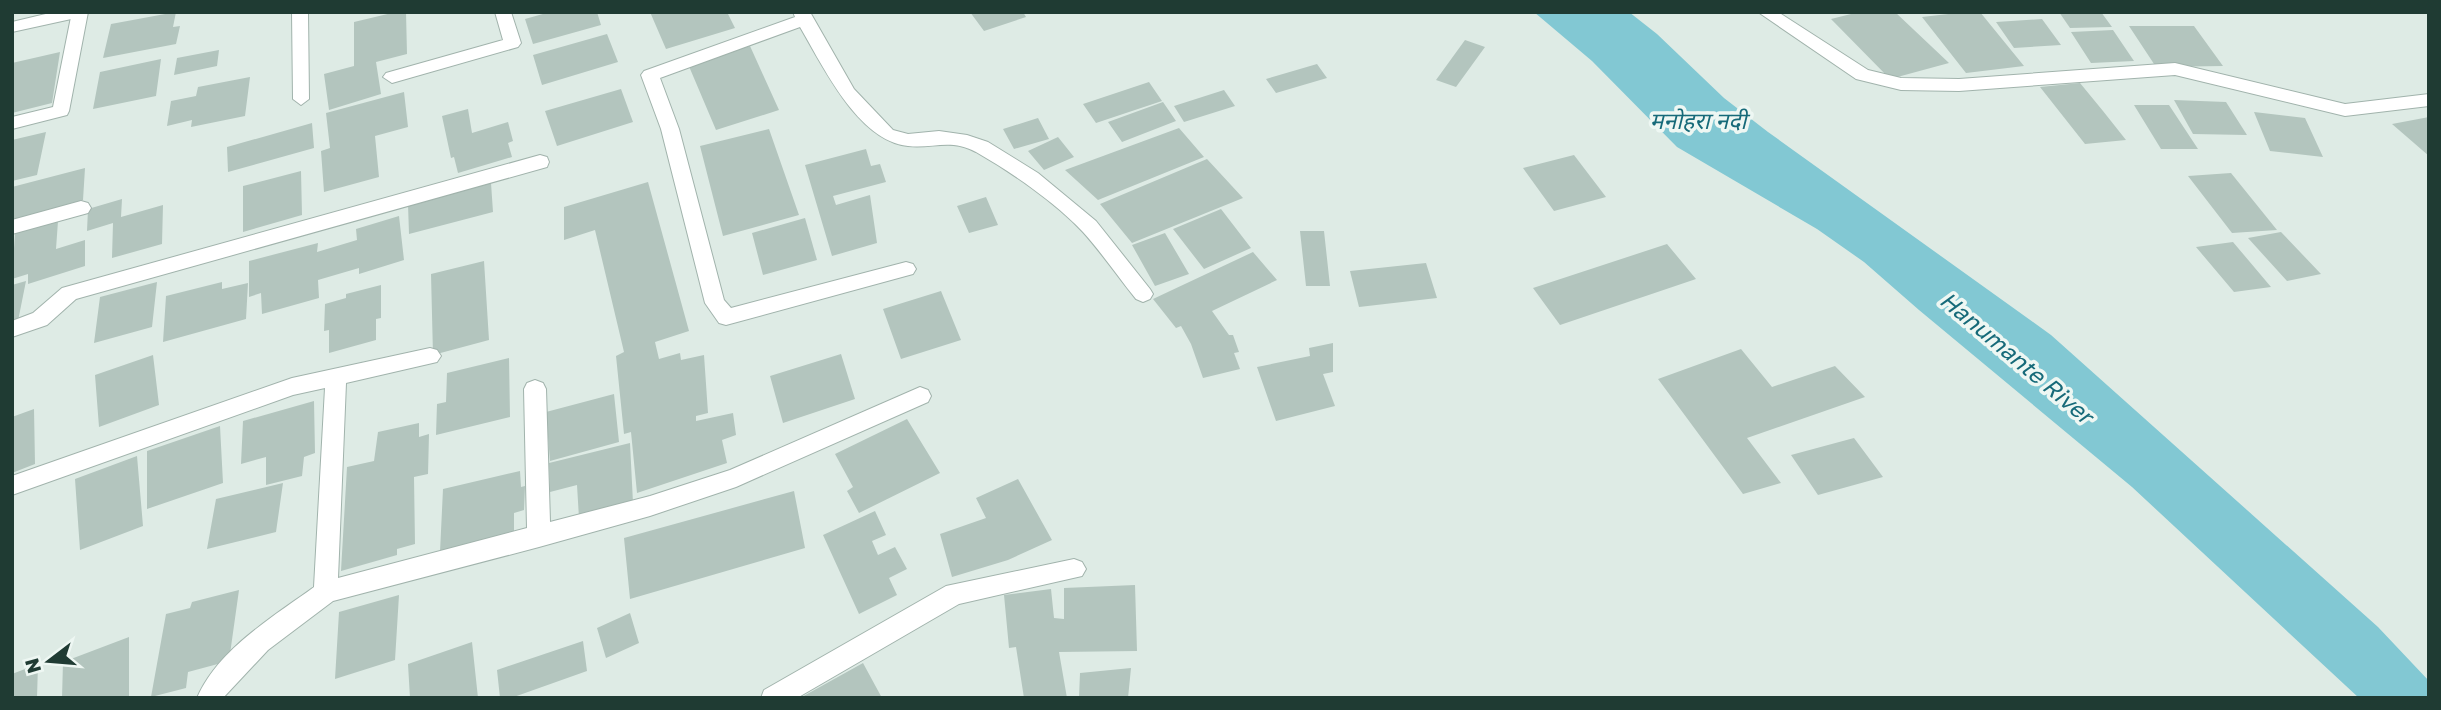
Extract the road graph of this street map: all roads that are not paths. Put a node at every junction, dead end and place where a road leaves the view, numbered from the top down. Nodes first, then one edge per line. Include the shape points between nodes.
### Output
1 (80, 12) edge
2 (300, 12) edge
3 (503, 12) edge
4 (1766, 12) edge
5 (802, 16) edge
6 (12, 27) edge
7 (392, 77) dead end
8 (301, 99) dead end
9 (2429, 100) edge
10 (12, 123) edge
11 (540, 162) dead end
12 (81, 208) dead end
13 (12, 227) edge
14 (905, 269) dead end
15 (1143, 294) dead end
16 (12, 329) edge
17 (430, 356) dead end
18 (336, 375) junction
19 (535, 389) dead end
20 (920, 396) dead end
21 (12, 486) edge
22 (539, 537) junction
23 (1074, 569) dead end
24 (327, 592) junction
25 (209, 698) edge
26 (773, 698) edge

1 - 6 street
1 - 10 lane via 61,111
2 - 8 lane
3 - 7 street via 512,43
4 - 9 street via 1862,75 1901,84 1959,85 2175,69 2345,110
5 - 14 street via 650,75 670,129 715,303 726,317
5 - 15 street via 848,93 887,134 908,140 961,139 1031,178 1090,226
11 - 16 street via 69,293 40,319
12 - 13 street
17 - 18 street
18 - 21 street
18 - 24 street
19 - 22 street
20 - 22 street via 736,478
22 - 24 street
23 - 26 street via 954,594
24 - 25 street via 259,642

